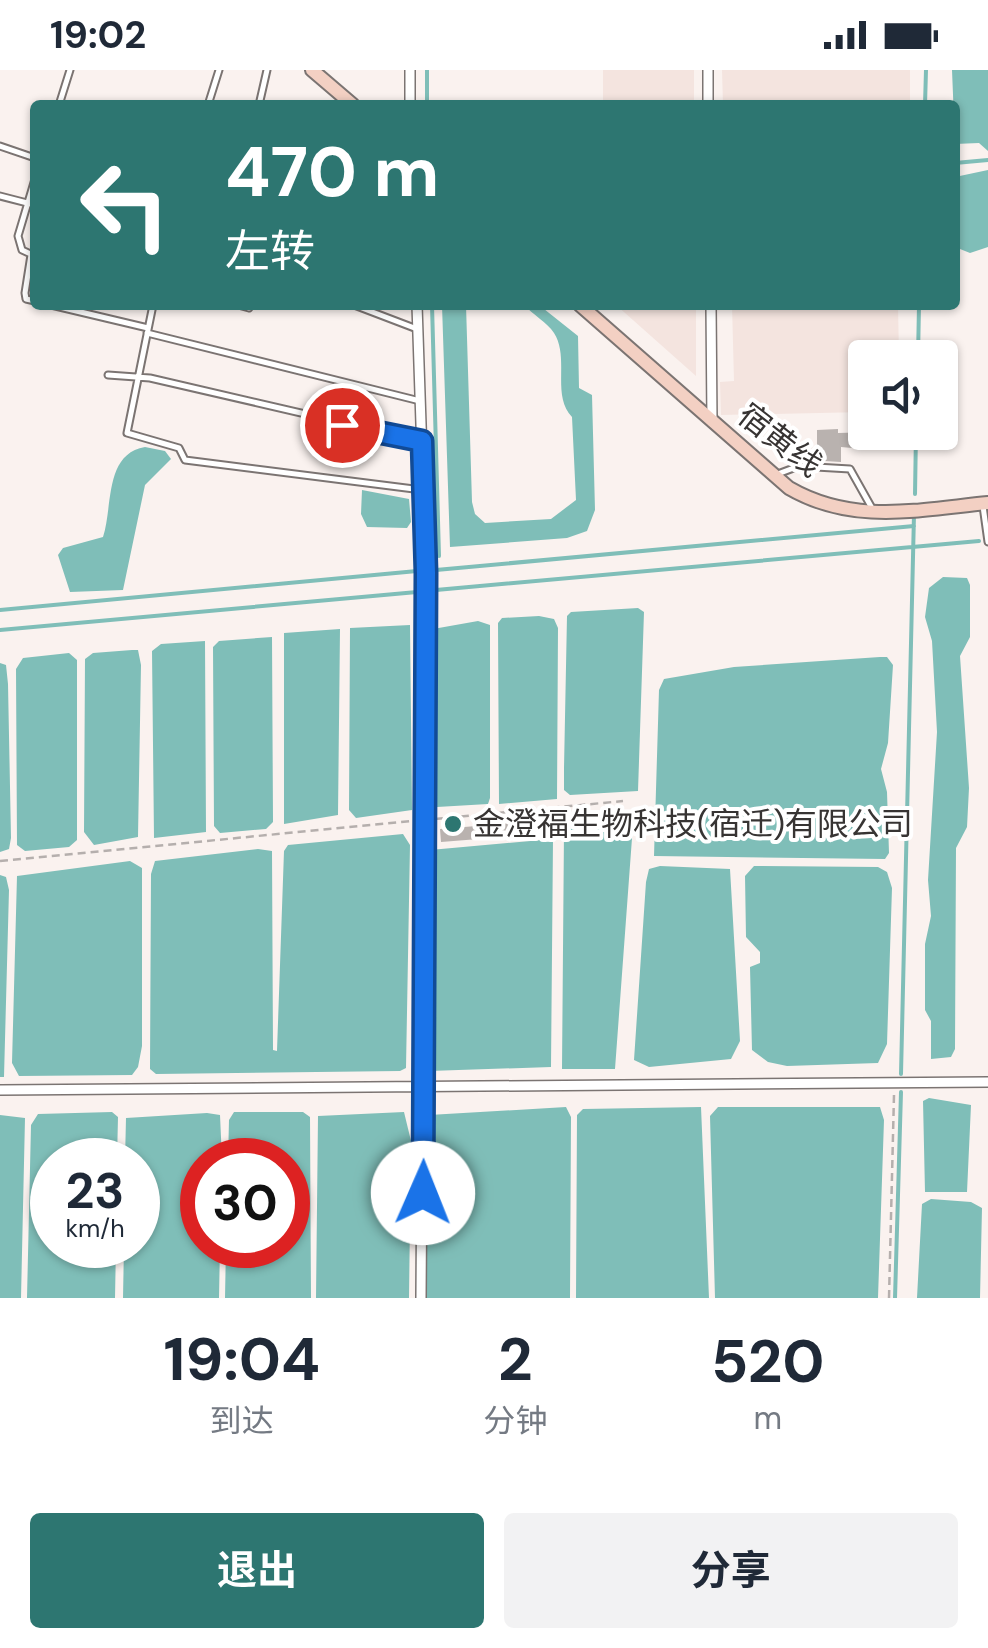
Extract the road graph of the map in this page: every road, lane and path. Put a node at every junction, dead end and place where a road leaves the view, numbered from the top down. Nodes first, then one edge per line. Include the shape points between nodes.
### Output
1 (70, 70) edge
2 (218, 70) edge
3 (268, 70) edge
4 (312, 70) edge
5 (410, 70) edge
6 (708, 70) edge
7 (61, 100) edge
8 (209, 100) edge
9 (260, 100) edge
10 (347, 100) edge
11 (410, 100) edge
12 (708, 100) edge
13 (0, 146) edge
14 (30, 156) edge
15 (0, 196) edge
16 (30, 204) edge
17 (30, 207) edge
18 (30, 253) edge
19 (30, 269) edge
20 (30, 300) edge
21 (70, 310) edge
22 (152, 310) edge
23 (367, 310) edge
24 (416, 310) edge
25 (586, 310) edge
26 (711, 310) edge
27 (418, 329) junction
28 (148, 330) junction
29 (108, 375) dead end
30 (138, 376) junction
31 (420, 401) junction
32 (712, 422) junction
33 (422, 441) junction
34 (775, 475) junction
35 (423, 490) junction
36 (985, 503) edge
37 (874, 512) junction
38 (988, 542) edge
39 (623, 801) dead end
40 (425, 820) junction
41 (0, 861) edge
42 (988, 1082) edge
43 (894, 1083) junction
44 (424, 1087) junction
45 (0, 1090) edge
46 (421, 1298) edge
47 (889, 1298) edge

1 - 7 lane
2 - 8 lane
3 - 9 lane
4 - 10 main road
5 - 11 street
6 - 12 street
13 - 14 lane
15 - 16 lane
17 - 18 lane via 18,245
19 - 20 lane
21 - 28 lane
22 - 28 lane
23 - 27 lane
24 - 27 street
25 - 32 main road, 宿黄线
26 - 32 street
27 - 31 street
28 - 30 lane
28 - 31 lane
29 - 30 lane
30 - 33 lane
30 - 35 lane via 127,433 179,448 185,460
31 - 33 street
32 - 34 main road, 宿黄线
33 - 35 street
34 - 37 main road, 宿黄线 via 822,506
34 - 37 lane via 799,466 850,469
35 - 40 street
36 - 37 main road, 宿黄线
36 - 38 lane
39 - 40 path
40 - 41 path
40 - 44 street
42 - 43 street
43 - 44 street
43 - 47 path
44 - 45 street
44 - 46 street

